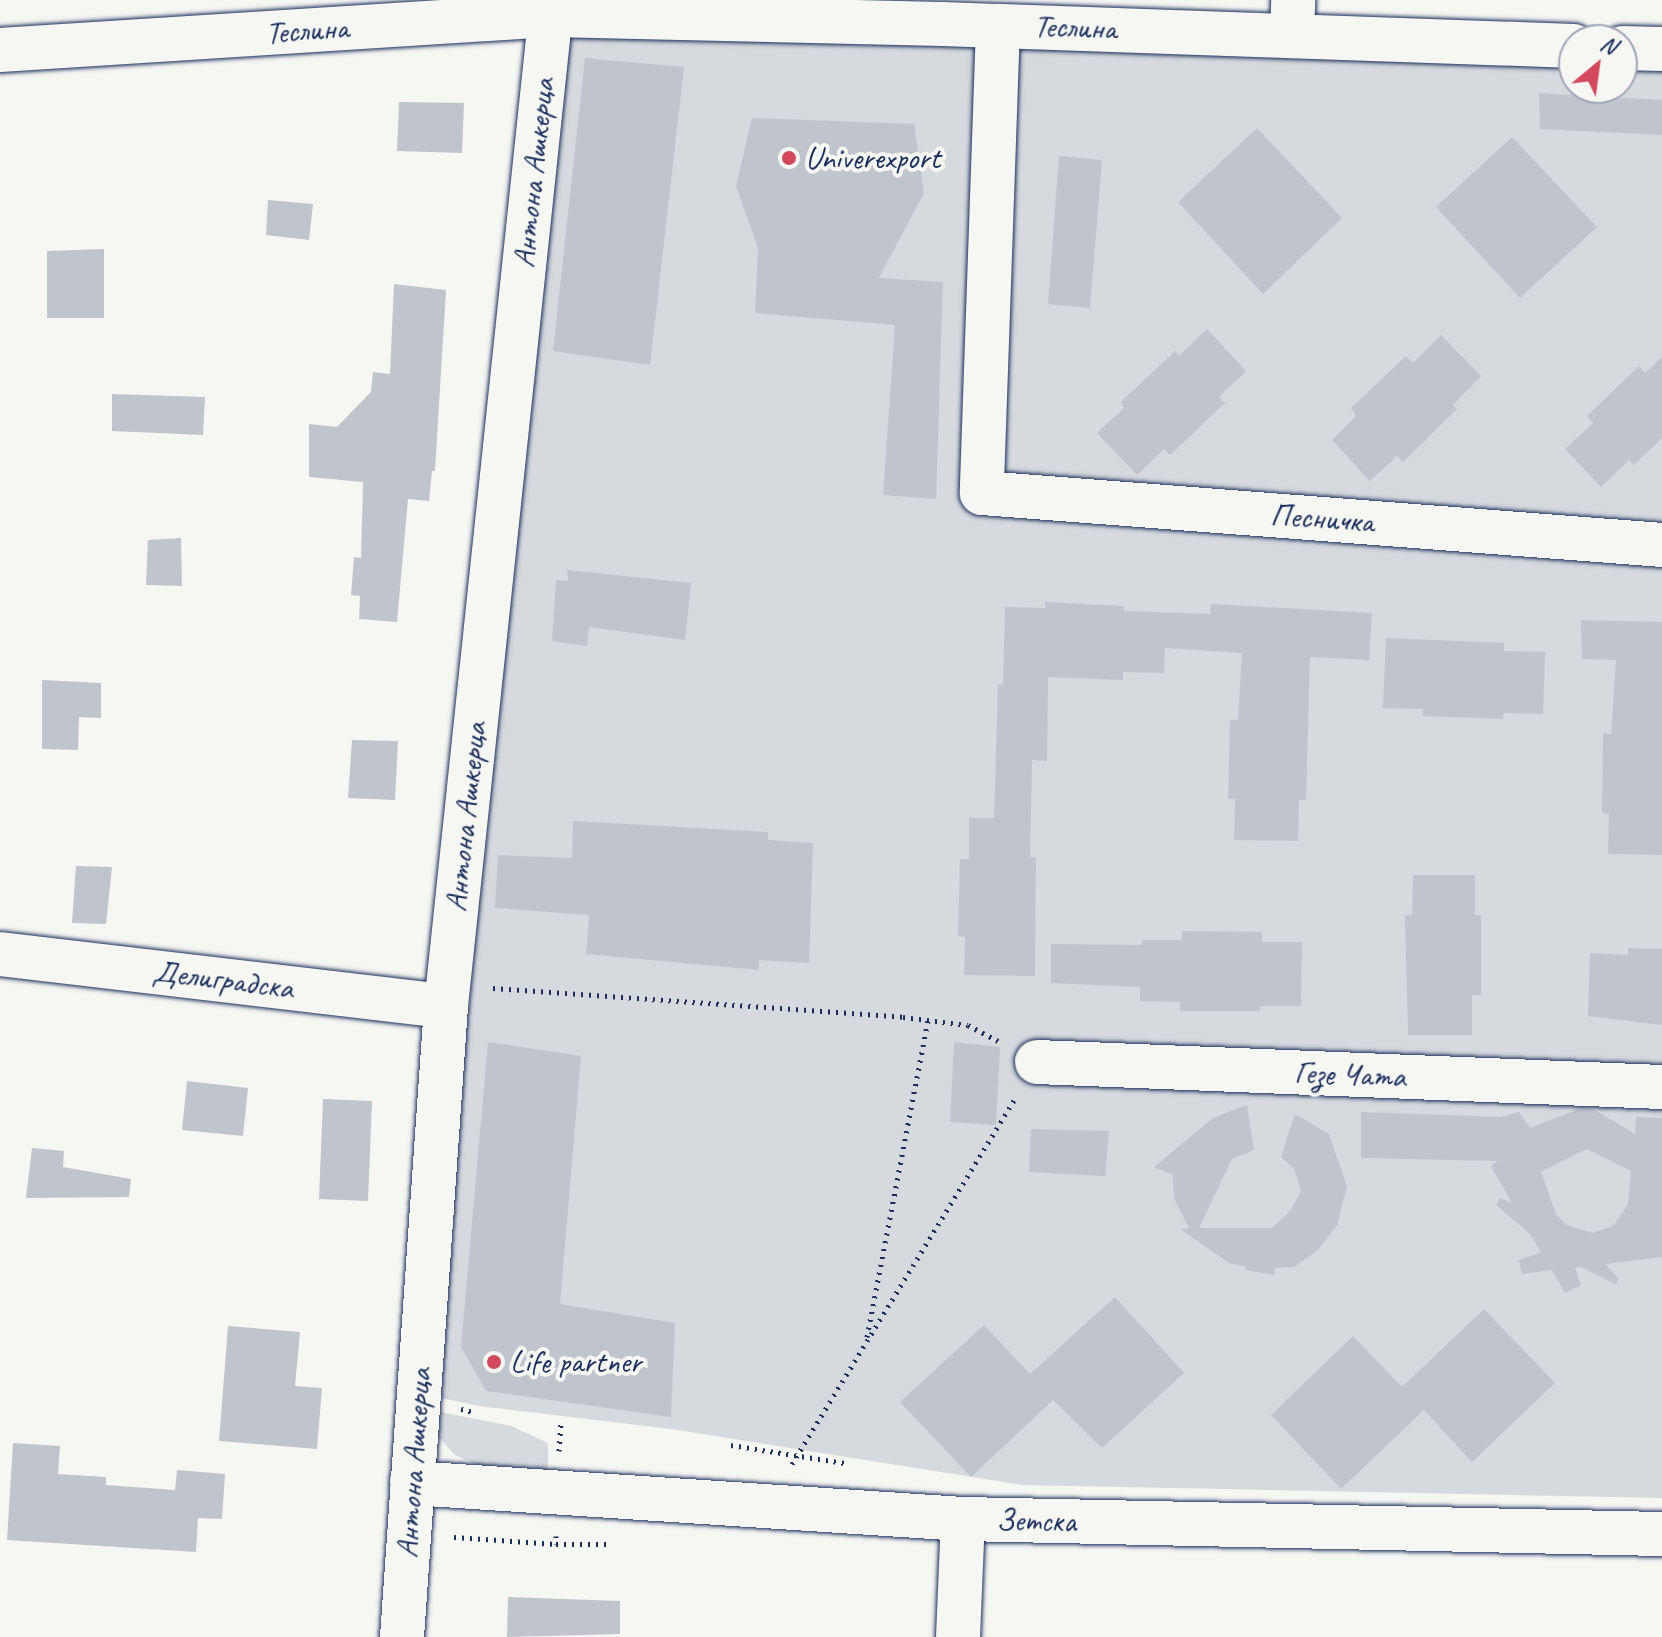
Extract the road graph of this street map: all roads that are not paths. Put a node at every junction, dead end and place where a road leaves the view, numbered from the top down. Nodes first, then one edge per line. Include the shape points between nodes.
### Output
1 (549, 8) edge
2 (942, 12) edge
3 (1292, 18) edge
4 (998, 26) junction
5 (1558, 44) edge
6 (1638, 48) edge
7 (1662, 49) edge
8 (0, 50) edge
9 (1662, 545) edge
10 (0, 954) edge
11 (447, 995) junction
12 (1037, 1062) road end
13 (1662, 1087) edge
14 (412, 1483) junction
15 (963, 1519) junction
16 (1662, 1534) edge
17 (402, 1637) edge
18 (958, 1637) edge

1 - 2 street, Теслина
1 - 8 street, Теслина
1 - 11 street, Антона Ашкерца
2 - 4 street, Теслина
3 - 4 street, Теслина
3 - 5 street, Теслина
4 - 9 street, Песничка via 982,493
6 - 7 street
10 - 11 street, Делиградска
11 - 14 street, Антона Ашкерца
12 - 13 street, Гезе Чата
14 - 15 street, Зетска
14 - 17 street, Антона Ашкерца
15 - 16 street, Зетска
15 - 18 street

